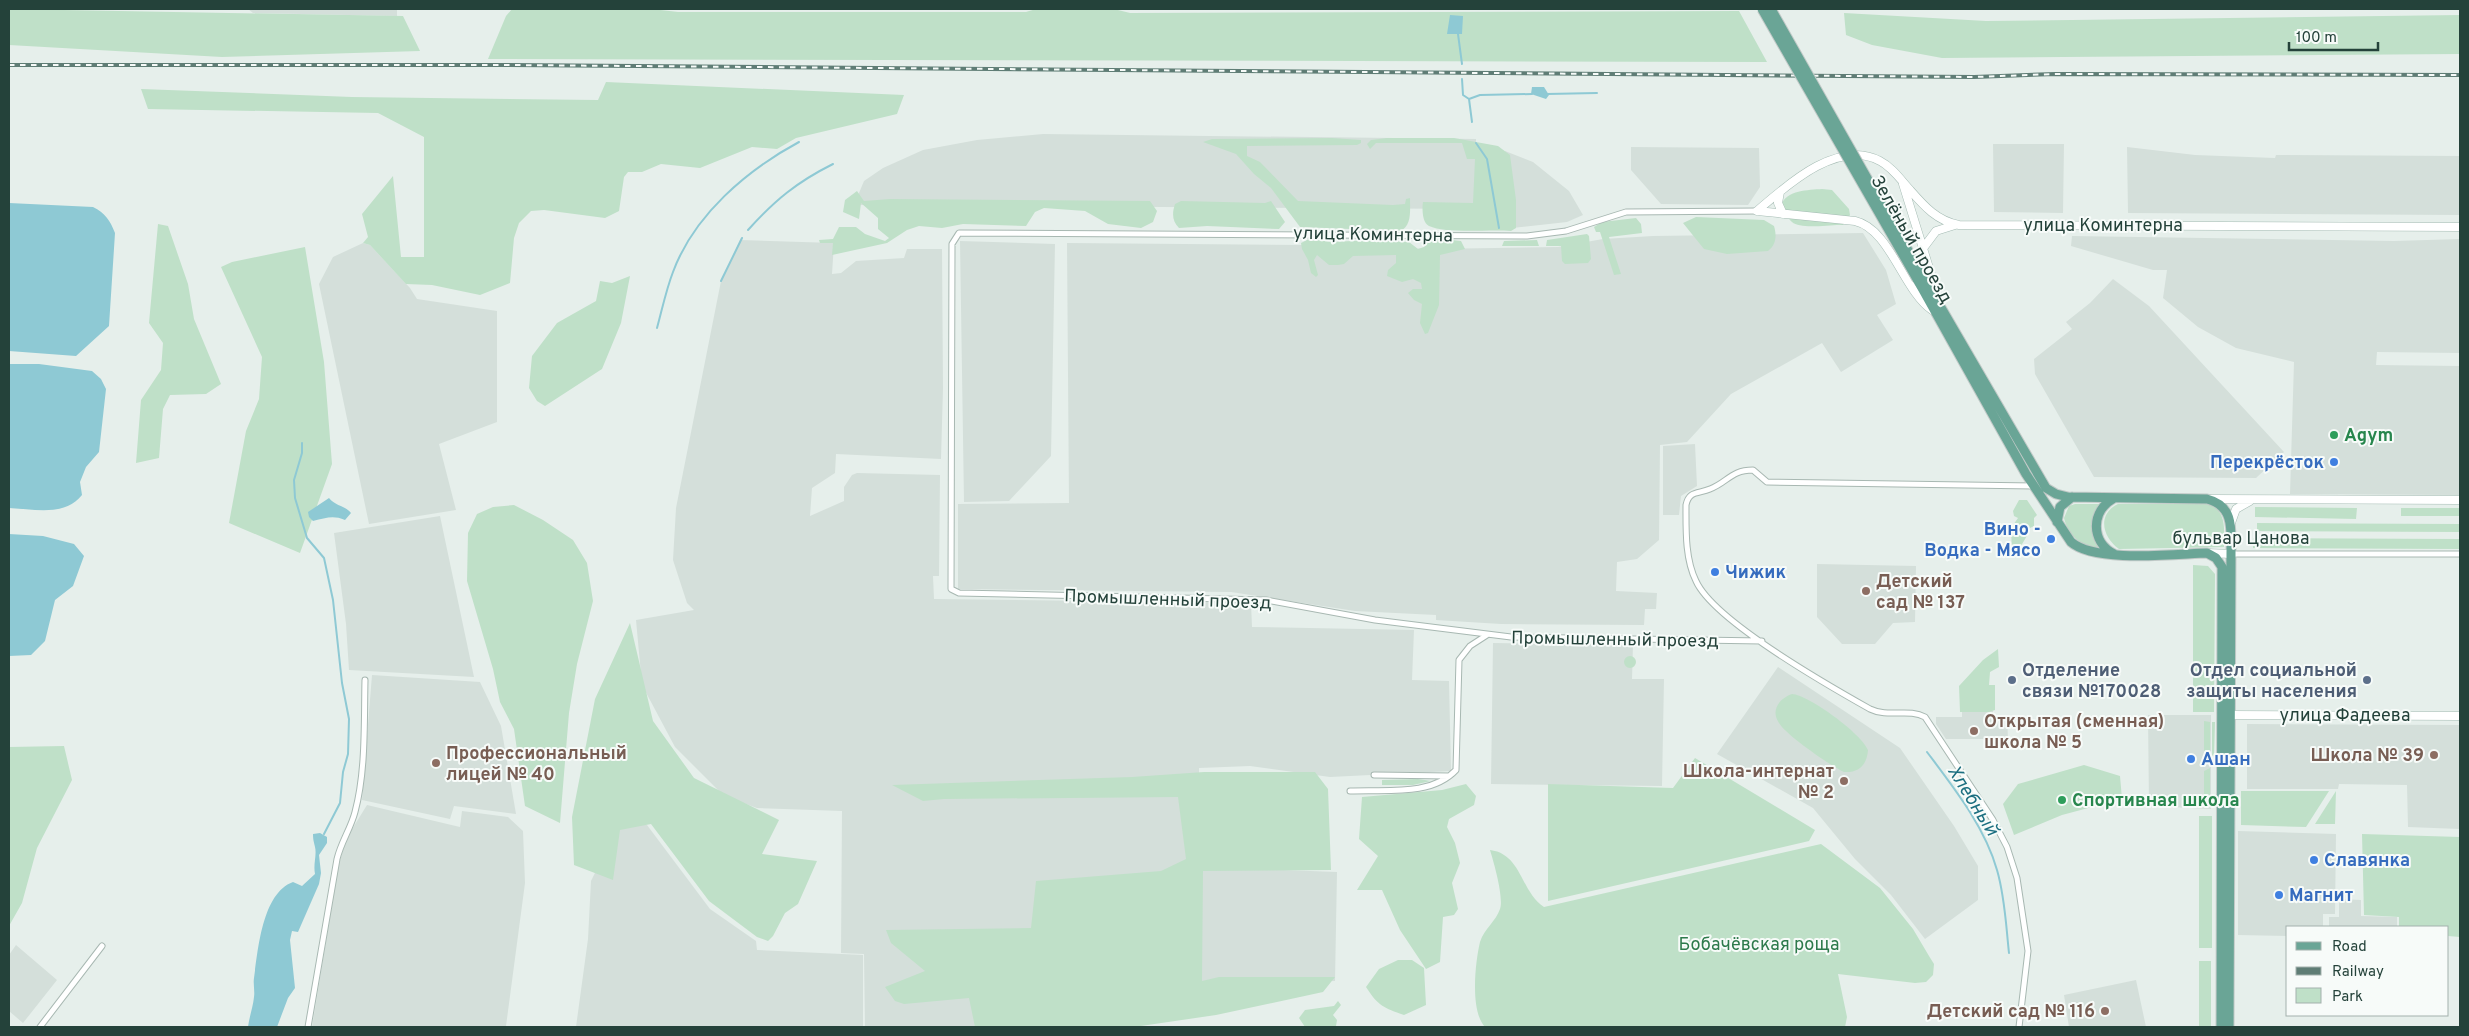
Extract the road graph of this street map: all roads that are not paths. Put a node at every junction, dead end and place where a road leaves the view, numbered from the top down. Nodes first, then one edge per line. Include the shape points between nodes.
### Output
1 (1762, 9) edge
2 (1771, 9) edge
3 (1902, 180) junction
4 (1782, 190) junction
5 (1757, 211) junction
6 (1783, 214) junction
7 (1958, 225) junction
8 (2460, 227) edge
9 (1924, 247) junction
10 (1920, 277) junction
11 (1938, 309) junction
12 (2037, 484) junction
13 (2077, 497) junction
14 (2114, 498) junction
15 (2207, 499) junction
16 (2257, 500) junction
17 (2460, 500) edge
18 (2045, 503) joint
19 (2231, 523) junction
20 (2058, 525) junction
21 (2207, 553) junction
22 (2114, 554) junction
23 (2231, 554) junction
24 (2460, 554) edge
25 (950, 588) joint
26 (1487, 635) junction
27 (1762, 642) junction
28 (365, 680) dead end
29 (2230, 715) junction
30 (2460, 716) edge
31 (1374, 775) dead end
32 (1450, 776) junction
33 (1350, 791) dead end
34 (2222, 820) junction
35 (2230, 829) junction
36 (102, 946) dead end
37 (40, 1027) edge
38 (308, 1027) edge
39 (2019, 1027) edge
40 (2221, 1027) edge
41 (2229, 1027) edge

1 - 10 main road, Зелёный проезд, bridge
2 - 10 main road, Зелёный проезд, bridge
3 - 4 street, улица Коминтерна via 1880,161 1854,155 1813,168
3 - 7 street, улица Коминтерна via 1934,214
3 - 9 street
4 - 5 street, улица Коминтерна
4 - 6 street via 1777,201
5 - 6 street
5 - 25 street, улица Коминтерна via 1626,212 1566,230 1527,236 963,231 956,235 952,244
6 - 11 street via 1855,221 1866,226 1876,234 1916,292
7 - 8 street, улица Коминтерна
7 - 9 street via 1939,230
9 - 11 street
10 - 11 main road, Зелёный проезд
11 - 12 main road, Зелёный проезд
12 - 13 main road via 2056,494
12 - 18 main road, Зелёный проезд
12 - 27 street via 1767,482 1753,470 1734,472 1710,489 1694,492 1688,498 1686,508 1689,560 1695,580 1715,607
13 - 14 main road
13 - 20 main road via 2061,505
14 - 15 main road
14 - 22 main road via 2100,511 2096,526 2102,544
15 - 16 street
15 - 19 main road via 2223,507
16 - 17 street
16 - 19 street via 2239,506
18 - 20 main road, бульвар Цанова
19 - 23 main road
20 - 22 main road, бульвар Цанова via 2081,549
21 - 22 main road, бульвар Цанова
21 - 23 street, бульвар Цанова
21 - 34 main road via 2217,559 2223,570
23 - 24 street, бульвар Цанова
23 - 29 main road
25 - 26 street, Промышленный проезд via 959,592 1266,600 1355,617
26 - 27 street, Промышленный проезд
26 - 32 street via 1470,646 1459,660 1458,750 1456,770
27 - 39 street via 1874,711 1923,715 1944,744 2001,833 2017,878 2028,951
28 - 38 street via 364,744 356,807 337,859
29 - 30 street, улица Фадеева
29 - 35 main road
31 - 32 street
32 - 33 street via 1435,785 1410,789
34 - 35 main road
34 - 40 main road
35 - 41 main road
36 - 37 street

